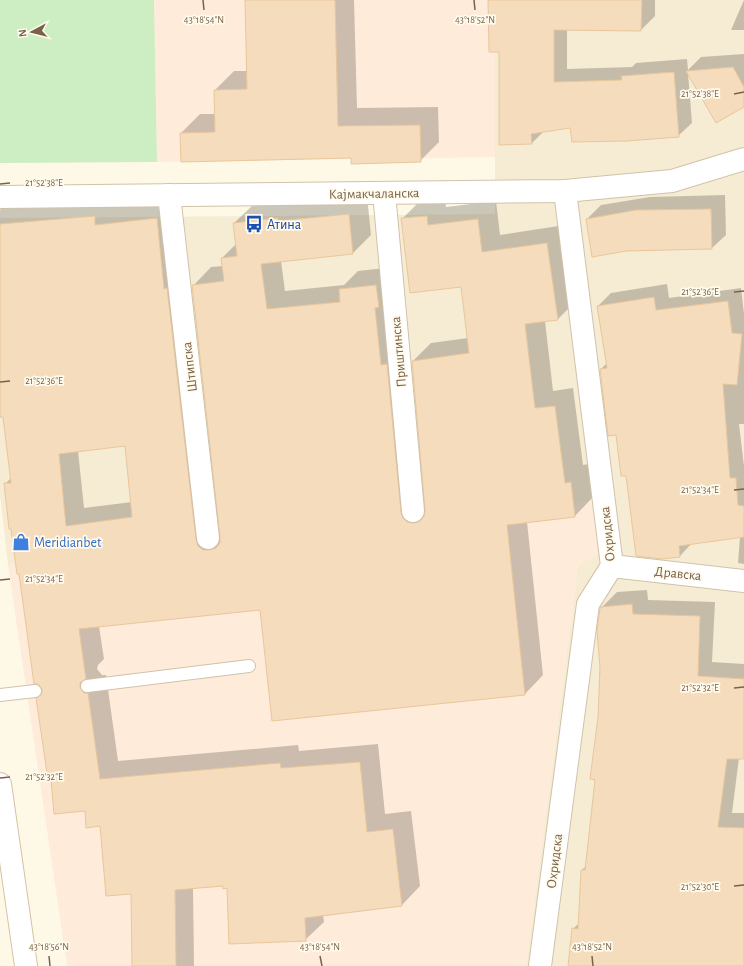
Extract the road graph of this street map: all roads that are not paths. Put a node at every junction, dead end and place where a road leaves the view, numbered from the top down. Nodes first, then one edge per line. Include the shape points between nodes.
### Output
1 (744, 159) edge
2 (565, 191) junction
3 (384, 193) junction
4 (169, 195) junction
5 (0, 197) edge
6 (413, 511) dead end
7 (208, 538) dead end
8 (612, 566) junction
9 (744, 581) edge
10 (249, 666) dead end
11 (87, 686) dead end
12 (35, 691) dead end
13 (0, 694) edge
14 (0, 784) edge
15 (26, 966) edge
16 (540, 966) edge

1 - 2 street, Кајмакчаланска via 672,181
2 - 3 street, Кајмакчаланска
2 - 8 street, Охридска
3 - 4 street, Кајмакчаланска
3 - 6 street, Приштинска
4 - 5 street, Кајмакчаланска
4 - 7 street, Штипска
8 - 9 street, Дравска
8 - 16 street, Охридска via 588,604
10 - 11 lane
12 - 13 lane
14 - 15 street

